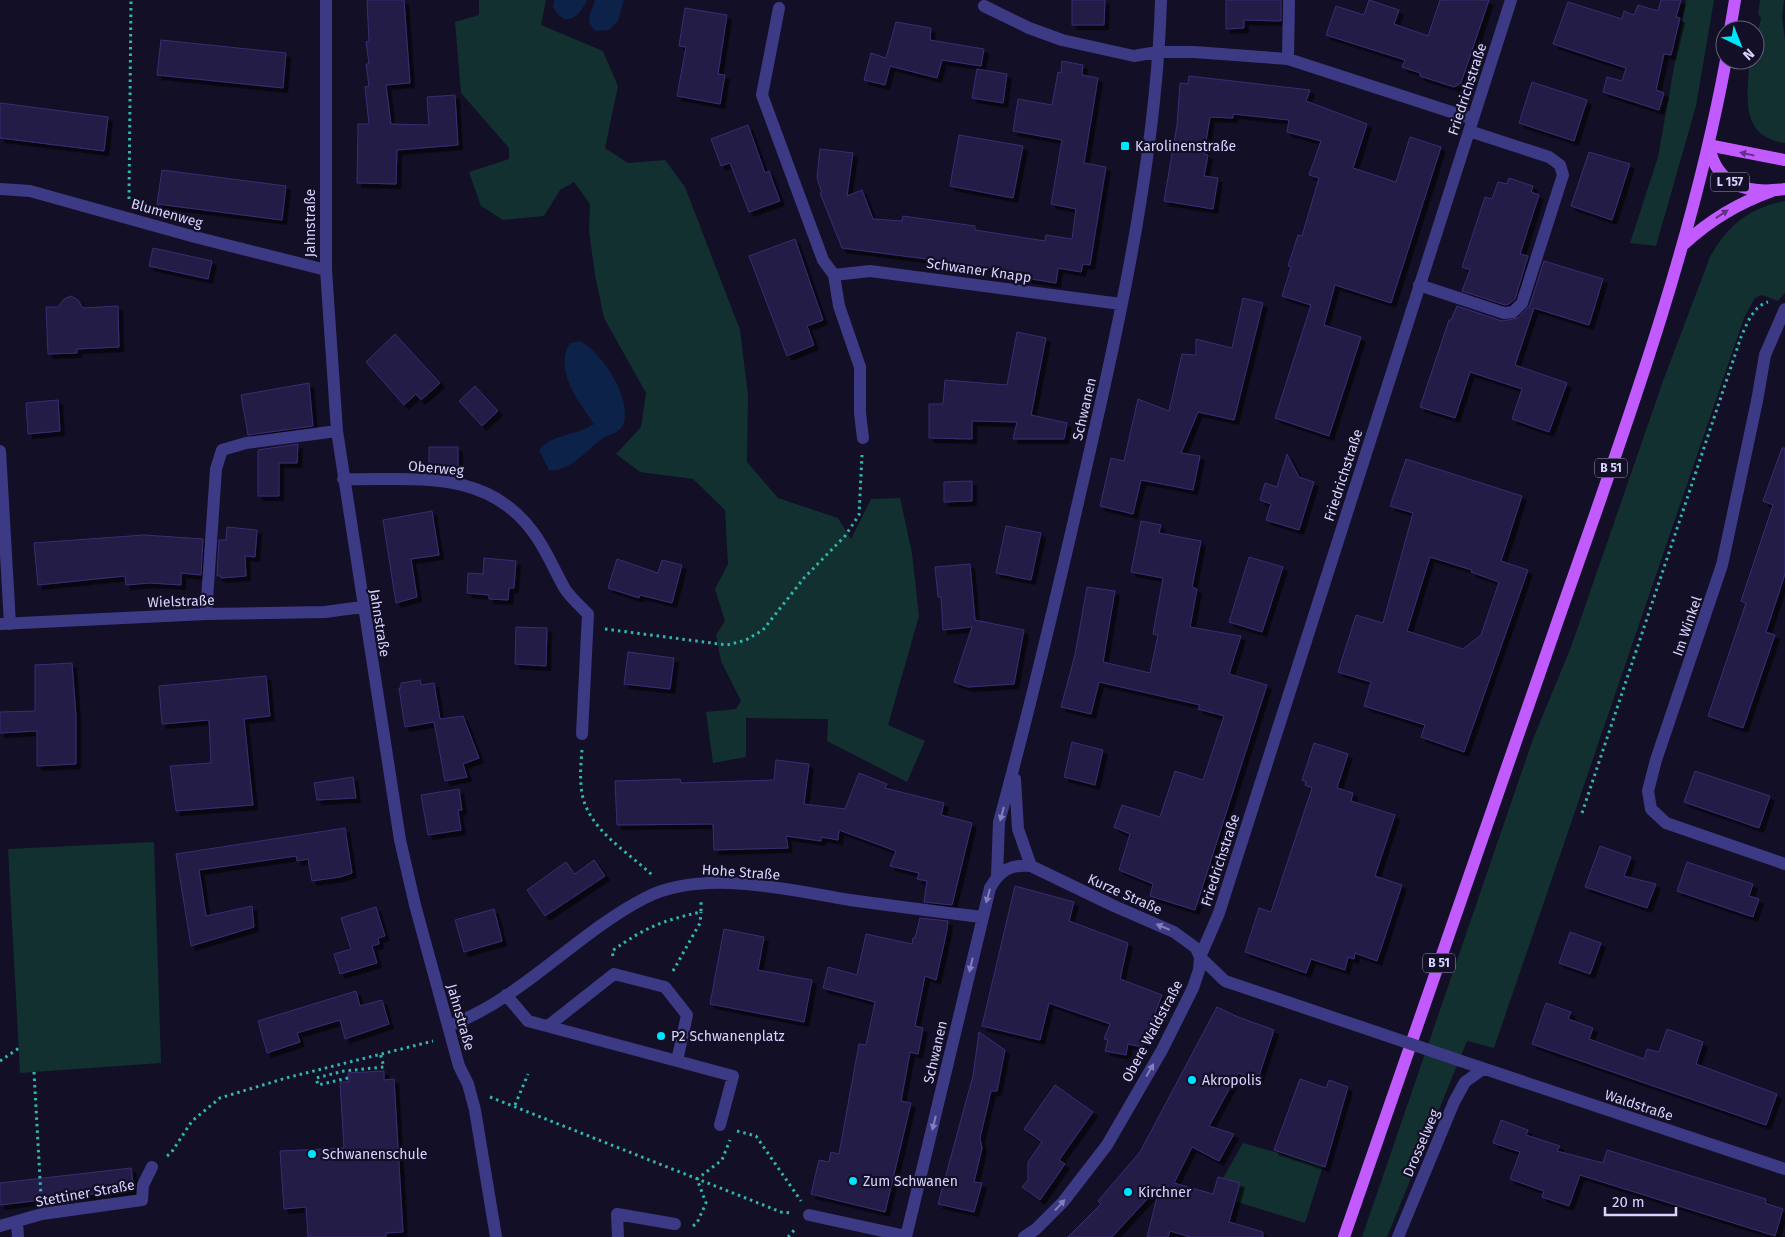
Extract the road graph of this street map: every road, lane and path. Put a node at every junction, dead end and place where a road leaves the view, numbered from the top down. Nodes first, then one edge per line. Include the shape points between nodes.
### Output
1 (131, 0) edge
2 (326, 0) edge
3 (1162, 0) edge
4 (1289, 0) edge
5 (1511, 0) edge
6 (1735, 0) edge
7 (984, 6) dead end
8 (779, 8) dead end
9 (1732, 20) edge
10 (1158, 52) junction
11 (1288, 59) junction
12 (1724, 70) edge
13 (1473, 118) junction
14 (1469, 131) junction
15 (1708, 145) junction
16 (1785, 160) edge
17 (0, 189) edge
18 (1778, 190) edge
19 (129, 218) junction
20 (1684, 244) junction
21 (326, 270) junction
22 (834, 275) junction
23 (1419, 285) junction
24 (1121, 304) junction
25 (1785, 309) edge
26 (337, 431) junction
27 (863, 438) joint
28 (0, 451) edge
29 (344, 479) junction
30 (362, 607) junction
31 (206, 614) junction
32 (5, 624) edge
33 (587, 626) junction
34 (582, 734) joint
35 (1014, 767) junction
36 (1582, 813) dead end
37 (1785, 864) edge
38 (1031, 866) junction
39 (997, 876) junction
40 (700, 883) junction
41 (665, 888) junction
42 (701, 912) junction
43 (982, 918) junction
44 (1200, 956) junction
45 (614, 974) junction
46 (664, 987) junction
47 (506, 995) junction
48 (448, 1026) junction
49 (548, 1026) junction
50 (426, 1043) dead end
51 (19, 1048) dead end
52 (380, 1053) junction
53 (0, 1061) edge
54 (677, 1061) junction
55 (1483, 1068) junction
56 (34, 1072) dead end
57 (528, 1074) dead end
58 (348, 1078) dead end
59 (472, 1098) junction
60 (515, 1105) junction
61 (720, 1125) dead end
62 (171, 1153) dead end
63 (152, 1166) dead end
64 (1785, 1169) edge
65 (697, 1179) junction
66 (794, 1188) dead end
67 (781, 1212) dead end
68 (42, 1214) junction
69 (809, 1215) dead end
70 (17, 1222) junction
71 (675, 1224) joint
72 (0, 1226) edge
73 (906, 1236) edge
74 (18, 1237) edge
75 (496, 1237) edge
76 (618, 1237) edge
77 (1024, 1237) edge
78 (1344, 1237) edge
79 (1398, 1237) edge

1 - 19 path
2 - 21 street, Jahnstraße
3 - 10 street, Schwanen
4 - 11 street
5 - 13 street, Friedrichstraße
6 - 9 main road
7 - 10 street via 1062,40 1134,56
8 - 22 street via 762,95 823,260
10 - 11 street
10 - 24 street, Schwanen via 1145,164
11 - 13 street
12 - 15 main road, B 51
13 - 14 street, Friedrichstraße
14 - 23 street, Friedrichstraße
14 - 23 street via 1550,157 1560,165 1563,175 1551,216 1522,303 1513,312 1504,313
16 -> 15 main road, L 157
15 - 18 main road, L 157 via 1711,159 1728,181 1752,190
15 - 20 main road, B 51
17 - 19 street, Blumenweg via 30,191
20 -> 18 main road via 1724,212
19 - 21 street, Blumenweg
20 - 78 main road, B 51 via 1628,420
21 - 26 street, Jahnstraße
22 - 24 street, Schwaner Knapp via 870,271
22 - 27 street via 839,306 860,367
23 - 44 street, Friedrichstraße via 1219,913
24 - 35 street, Schwanen via 1082,485
25 - 36 path via 1768,302 1761,304 1741,338
25 - 37 street, Im Winkel via 1765,355 1722,565 1648,791 1650,809 1666,823
26 - 29 street, Jahnstraße
26 - 31 street via 246,443 222,450 216,469
27 - 33 path via 860,515 763,630 746,640 727,645
28 - 32 street
29 - 30 street, Jahnstraße
29 - 33 street, Oberweg via 460,483 503,502 522,518 539,541 566,590 588,614
30 - 31 street, Wielstraße via 325,612
30 - 48 street, Jahnstraße via 406,872
31 - 32 street, Wielstraße
33 - 34 street
34 - 41 path via 580,786 595,820 604,834 633,856
35 - 38 street, Schwanen via 1018,828
35 -> 39 street, Schwanen via 1000,822
38 - 39 street via 1019,865
44 -> 38 street, Kurze Straße via 1196,948 1174,932
39 -> 43 street, Schwanen via 990,888
40 - 41 street, Hohe Straße
40 - 42 path
40 - 43 street, Hohe Straße via 758,886
41 - 47 street, Hohe Straße via 623,911
42 - 45 path via 661,921 612,951
42 - 46 path via 700,923
43 -> 73 street, Schwanen
44 - 55 street, bridge via 1225,981
77 -> 44 street, Obere Waldstraße via 1063,1202 1107,1145 1162,1050 1193,988
45 - 46 street
45 - 49 street
46 - 54 street via 687,1015
47 - 48 street, Hohe Straße via 470,1018
47 - 49 street via 528,1021
48 - 59 street, Jahnstraße
49 - 54 street
50 - 52 path
51 - 53 path
52 - 58 path via 384,1067 316,1078 318,1085
52 - 62 path via 220,1098 192,1121
54 - 61 street via 733,1076
55 - 64 street, Waldstraße
55 - 79 street, Drosselweg via 1465,1082 1454,1102
56 - 68 path
57 - 60 path
59 - 60 path via 494,1097
59 - 75 street, Jahnstraße
60 - 65 path
63 - 68 street, Stettiner Straße via 142,1185 142,1200
65 - 66 path via 722,1160 735,1130 756,1136
65 - 67 path
65 - 71 path via 706,1203 697,1223 694,1227
68 - 70 street, Stettiner Straße
69 - 73 street
70 - 72 street, Stettiner Straße
70 - 74 street
71 - 76 street via 617,1214

